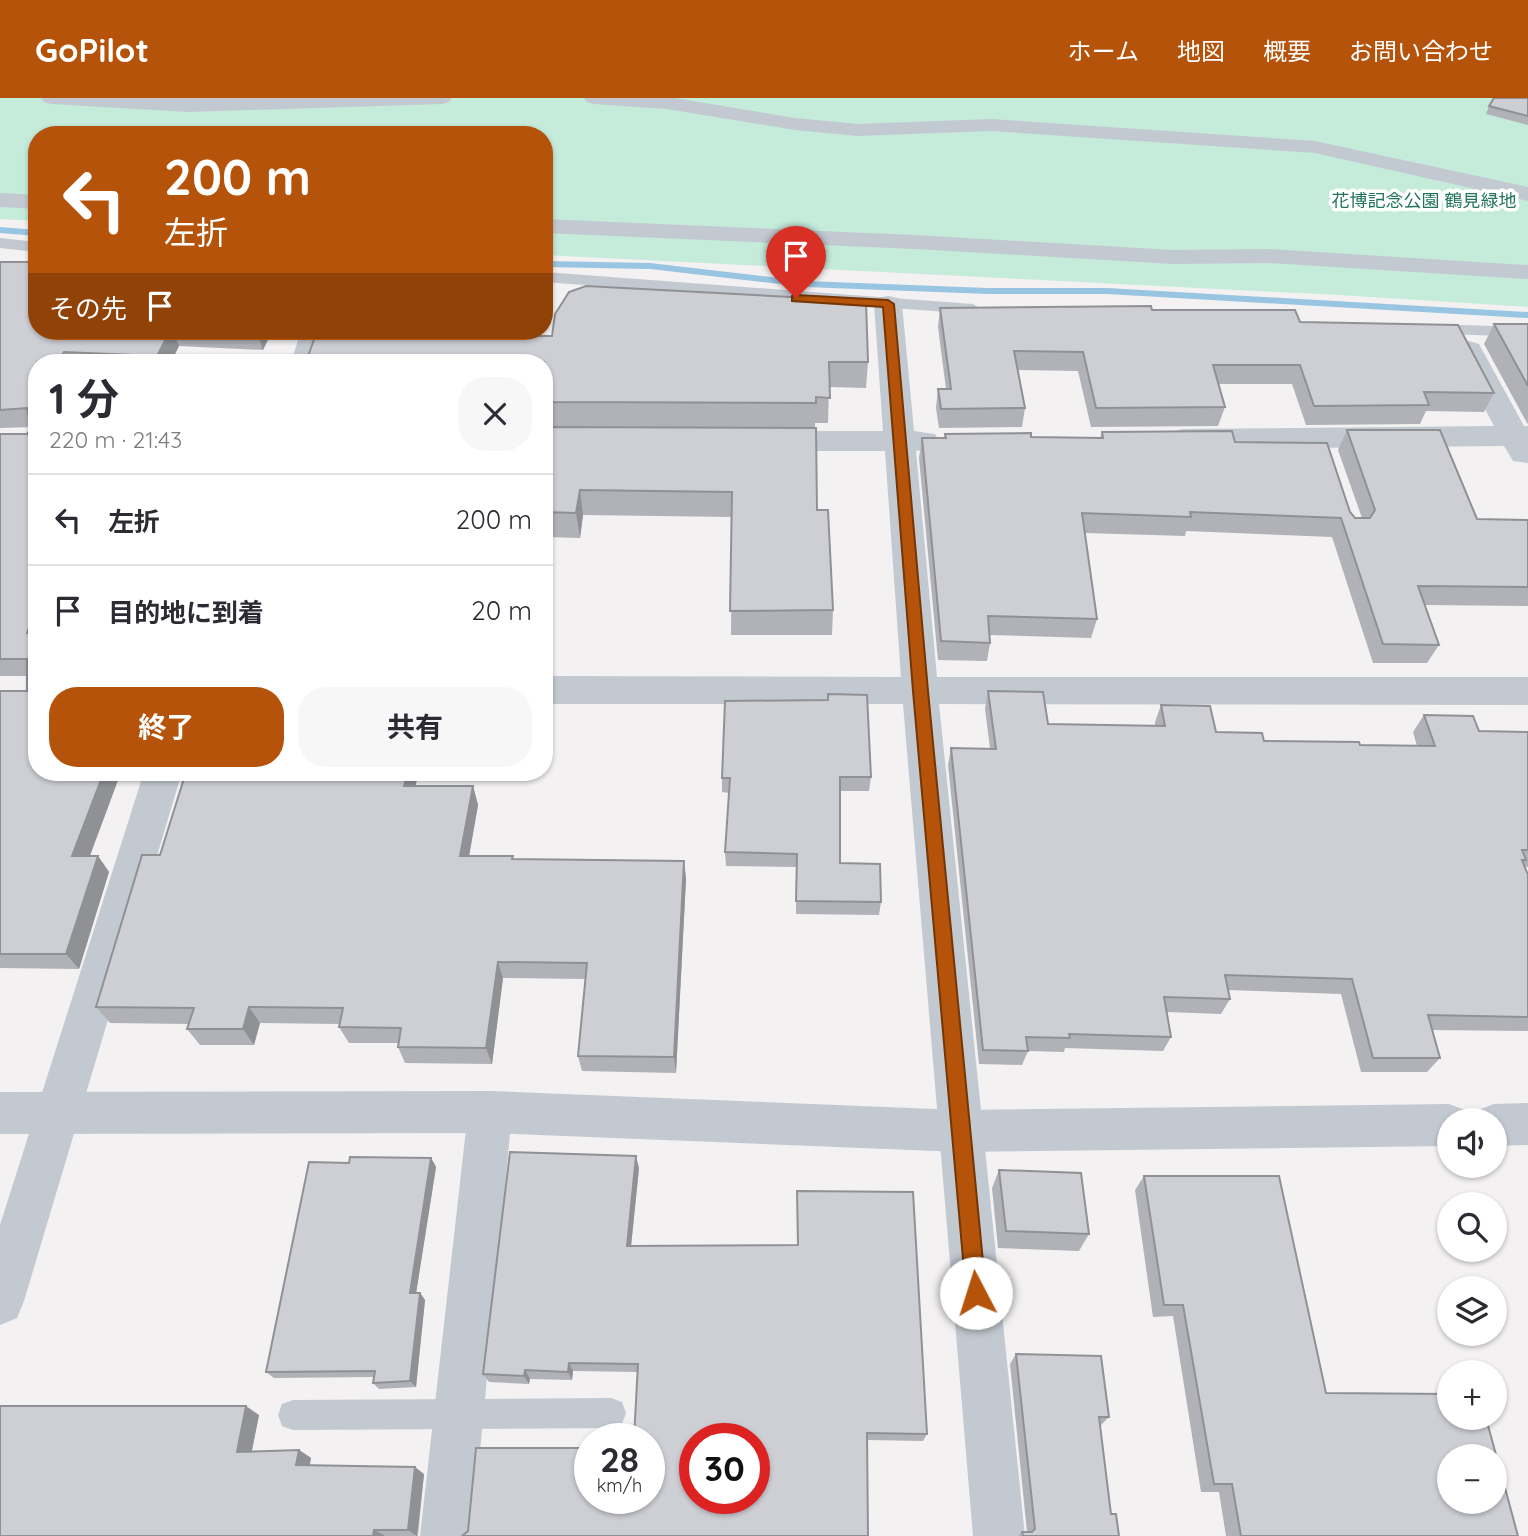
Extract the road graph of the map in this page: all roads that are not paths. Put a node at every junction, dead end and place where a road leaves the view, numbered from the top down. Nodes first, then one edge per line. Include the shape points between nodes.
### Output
1 (51, 98) edge
2 (442, 98) edge
3 (594, 98) edge
4 (1528, 194) edge
5 (0, 200) edge
6 (28, 202) edge
7 (553, 226) edge
8 (0, 243) edge
9 (28, 246) edge
10 (1528, 272) edge
11 (553, 279) edge
12 (888, 304) junction
13 (992, 310) edge
14 (1407, 328) edge
15 (1459, 330) junction
16 (1528, 332) edge
17 (1158, 439) edge
18 (736, 441) edge
19 (900, 441) junction
20 (954, 441) edge
21 (1523, 445) edge
22 (553, 690) edge
23 (920, 691) junction
24 (1528, 691) edge
25 (160, 781) edge
26 (60, 1112) junction
27 (490, 1112) junction
28 (0, 1113) edge
29 (1528, 1124) edge
30 (1437, 1125) edge
31 (1507, 1125) edge
32 (961, 1131) junction
33 (0, 1301) edge
34 (460, 1412) junction
35 (611, 1413) dead end
36 (293, 1415) dead end
37 (446, 1536) edge
38 (999, 1536) edge

1 - 2 street via 188,106
3 - 4 street via 667,103 858,130 991,125 1314,147
5 - 6 street
7 - 10 street via 1066,253 1268,256
8 - 9 lane
11 - 12 lane
12 - 13 lane
12 - 19 street
14 - 15 lane
15 - 16 lane
15 - 21 street
17 - 21 street
18 - 19 street
19 - 20 street
19 - 23 street
22 - 23 street
23 - 24 street
23 - 32 street
25 - 26 street
26 - 27 street
26 - 28 street
26 - 33 street
27 - 32 street
27 - 34 street
29 - 31 street
30 - 32 street
32 - 38 street
34 - 35 lane
34 - 36 lane
34 - 37 street

